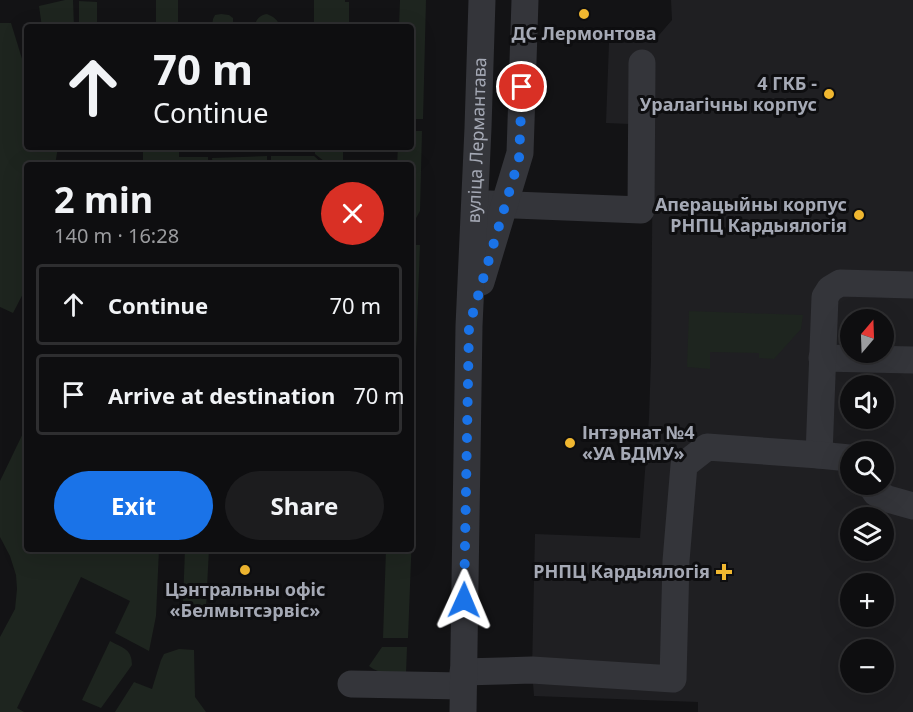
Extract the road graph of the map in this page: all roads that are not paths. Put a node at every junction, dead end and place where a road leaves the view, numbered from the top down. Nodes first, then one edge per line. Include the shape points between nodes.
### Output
1 (482, 0) edge
2 (525, 0) edge
3 (642, 63) dead end
4 (475, 204) junction
5 (505, 204) junction
6 (913, 285) edge
7 (469, 326) junction
8 (822, 358) junction
9 (913, 360) edge
10 (819, 455) junction
11 (840, 457) edge
12 (880, 495) edge
13 (913, 506) edge
14 (351, 684) dead end
15 (463, 690) edge

1 - 4 street, вуліца Лермантава
2 - 5 street via 520,153
3 - 5 street via 641,210
4 - 5 street
4 - 7 street, вуліца Лермантава
5 - 7 street
6 - 8 street via 840,284 830,289 825,297
7 - 15 street, вуліца Лермантава
8 - 9 street
8 - 10 street
10 - 11 street
10 - 15 street via 707,447 684,465 676,561 673,679 532,670
12 - 13 street
14 - 15 street

